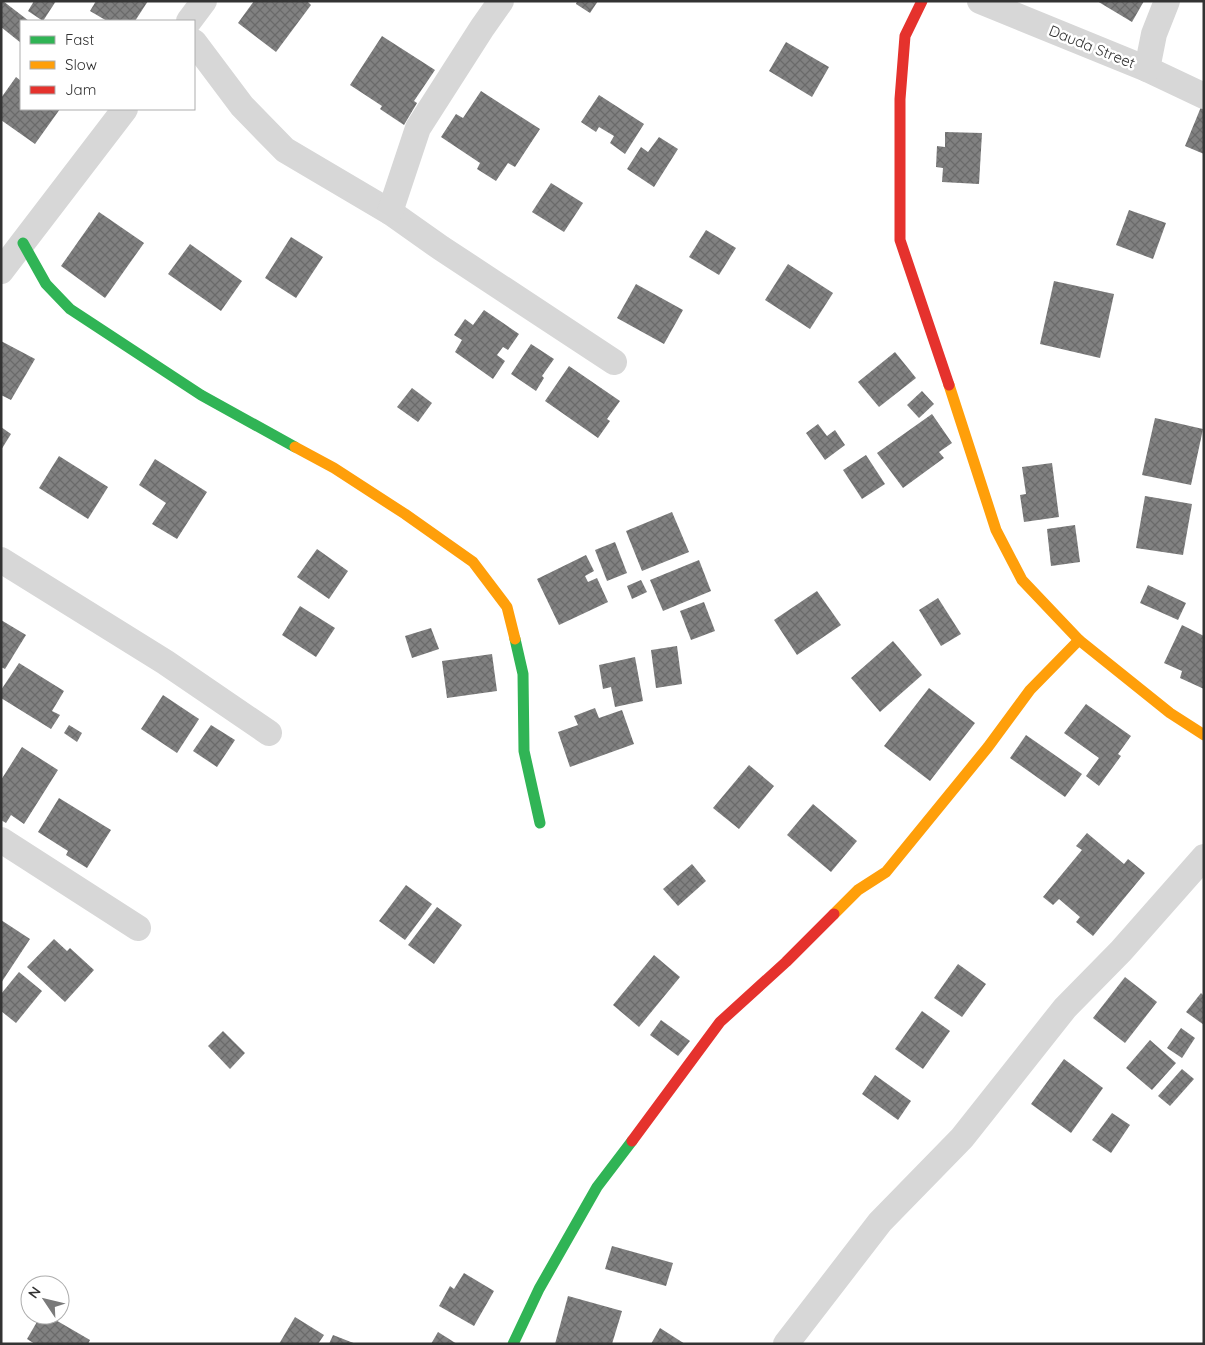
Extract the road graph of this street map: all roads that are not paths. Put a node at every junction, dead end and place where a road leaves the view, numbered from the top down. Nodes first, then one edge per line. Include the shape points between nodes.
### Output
1 (204, 1) edge
2 (501, 1) edge
3 (922, 1) edge
4 (980, 1) edge
5 (1168, 1) edge
6 (190, 20) edge
7 (195, 43) edge
8 (1147, 69) junction
9 (1204, 96) edge
10 (124, 110) edge
11 (390, 212) junction
12 (23, 243) junction
13 (1, 271) edge
14 (614, 362) dead end
15 (1, 560) edge
16 (1079, 640) junction
17 (268, 733) dead end
18 (1204, 735) edge
19 (540, 823) dead end
20 (1, 840) edge
21 (1204, 857) edge
22 (138, 928) dead end
23 (513, 1344) edge
24 (786, 1344) edge

1 - 6 street
2 - 11 street via 418,128
3 - 16 street via 905,36 900,99 900,240 996,530 1022,580
4 - 8 street, Dauda Street
5 - 8 street via 1154,34
7 - 11 street via 242,106 285,150
8 - 9 street, Dauda Street
10 - 12 street
11 - 14 street
12 - 13 street
12 - 19 street via 46,284 70,309 201,395 334,468 473,562 507,607 523,674 524,751
15 - 17 street via 165,662
16 - 18 street via 1170,713
16 - 23 street via 1030,690 886,872 858,890 720,1022 598,1187 538,1290
20 - 22 street
21 - 24 street via 1065,1008 962,1138 880,1222

